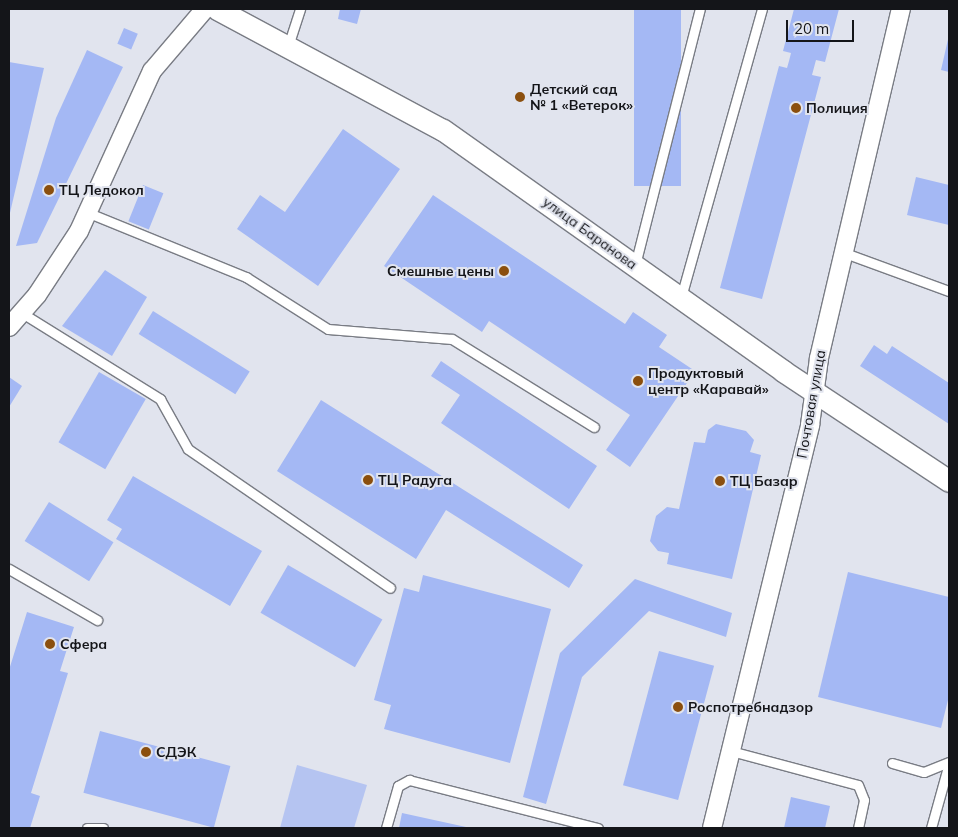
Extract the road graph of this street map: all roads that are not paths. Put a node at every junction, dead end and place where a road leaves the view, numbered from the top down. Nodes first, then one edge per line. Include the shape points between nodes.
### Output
1 (205, 9) edge
2 (217, 9) edge
3 (300, 9) edge
4 (700, 9) edge
5 (762, 9) edge
6 (901, 9) edge
7 (287, 48) junction
8 (89, 213) junction
9 (845, 253) junction
10 (635, 266) junction
11 (949, 291) edge
12 (681, 298) junction
13 (22, 313) junction
14 (9, 327) edge
15 (813, 391) junction
16 (594, 426) dead end
17 (949, 481) edge
18 (9, 569) edge
19 (390, 588) dead end
20 (97, 620) dead end
21 (731, 751) junction
22 (949, 762) edge
23 (892, 763) dead end
24 (87, 828) edge
25 (102, 828) edge
26 (386, 828) edge
27 (598, 828) edge
28 (712, 828) edge
29 (858, 828) edge
30 (931, 828) edge

1 - 8 street via 152,71
2 - 7 street, улица Баранова
3 - 7 lane
4 - 10 lane
5 - 12 lane
6 - 9 street, Почтовая улица
7 - 10 street, улица Баранова via 428,121
8 - 13 street
8 - 16 lane via 246,277 328,329 452,339
9 - 11 lane
9 - 15 street, Почтовая улица
10 - 12 street, улица Баранова
12 - 15 street, улица Баранова
13 - 14 street
13 - 19 lane via 160,399 188,449
15 - 17 street, улица Баранова
15 - 21 street, Почтовая улица via 810,424
18 - 20 lane
21 - 28 street, Почтовая улица
21 - 29 lane via 858,785 864,794
22 - 23 lane via 924,772
22 - 30 lane
24 - 25 lane
26 - 27 lane via 398,786 406,780

